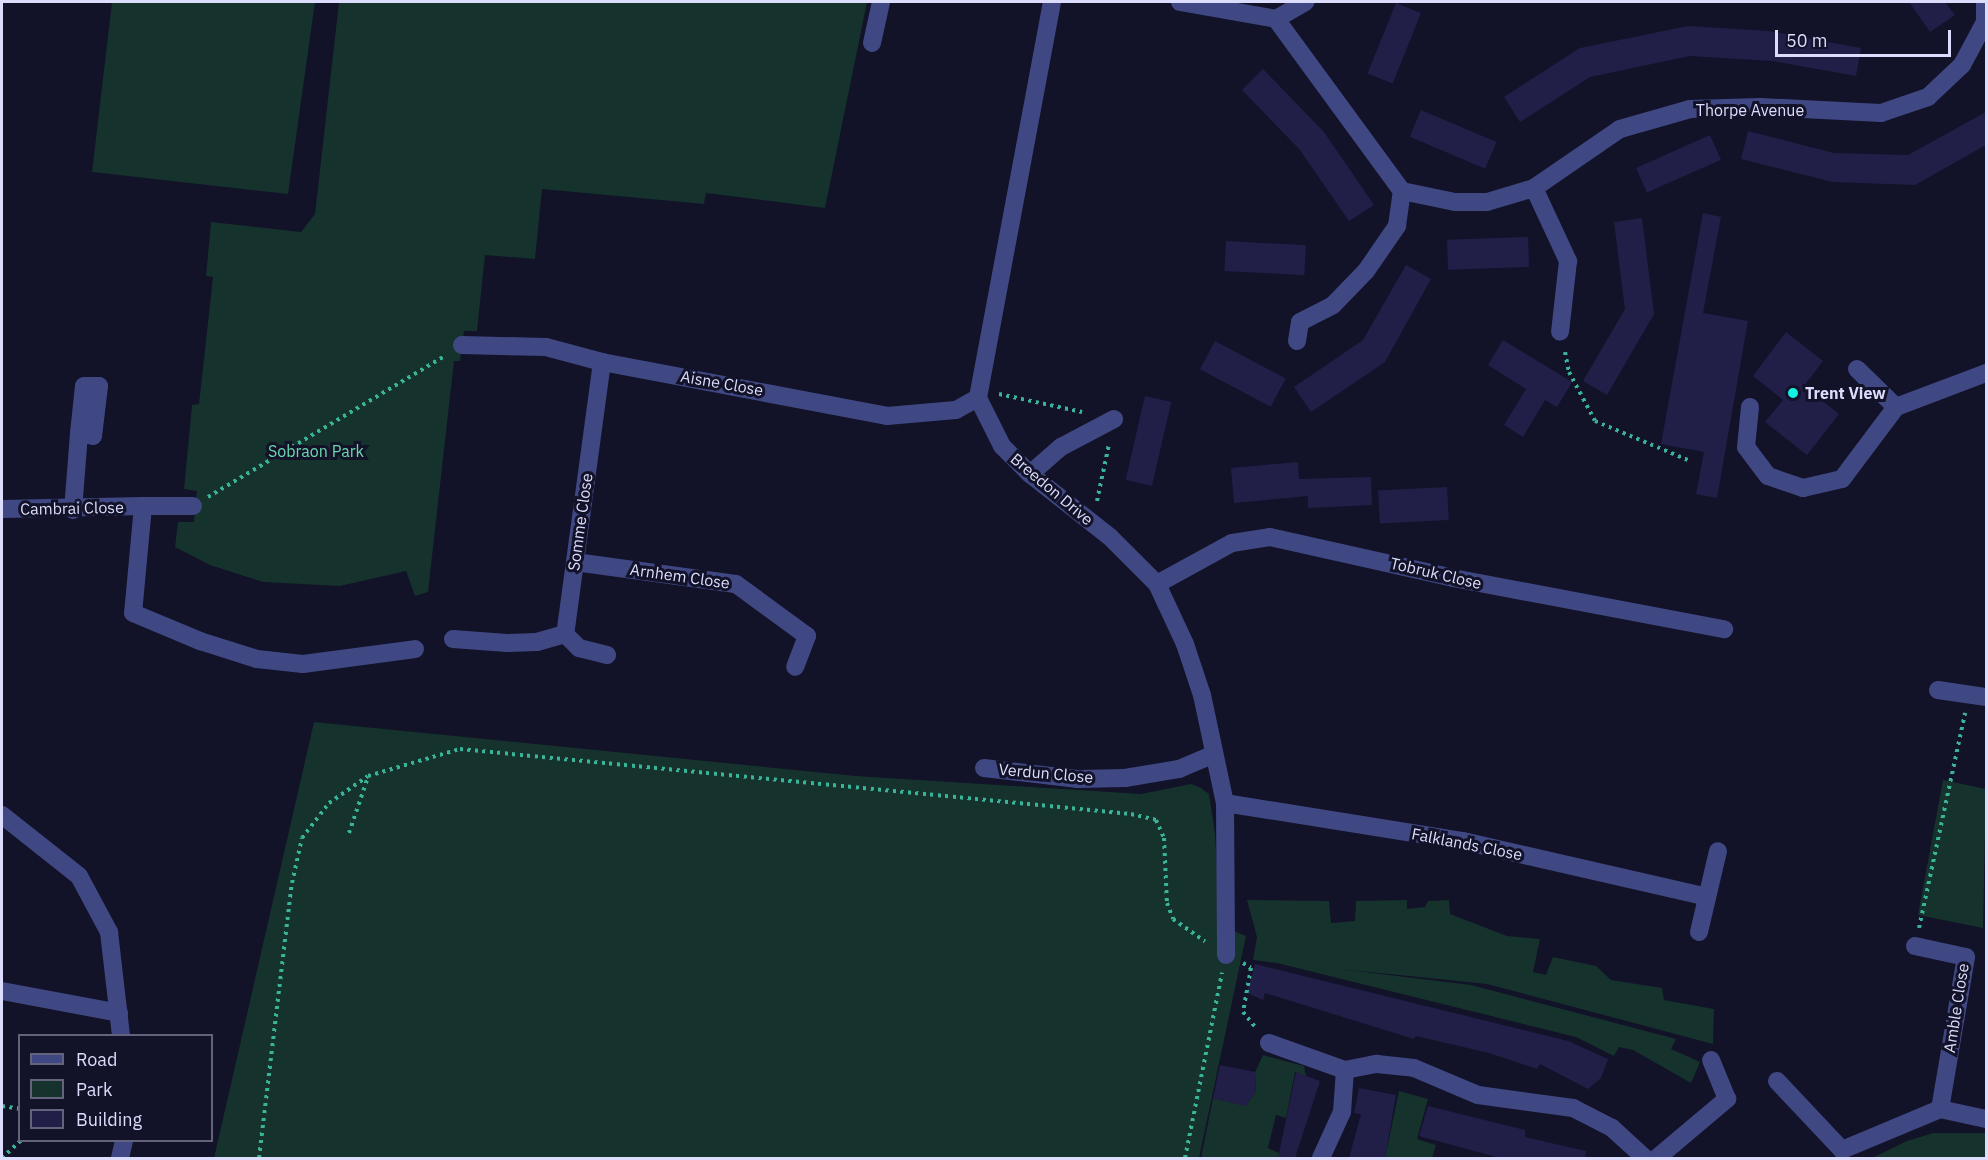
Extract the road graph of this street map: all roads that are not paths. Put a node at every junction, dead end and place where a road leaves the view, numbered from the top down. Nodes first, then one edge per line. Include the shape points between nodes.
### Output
1 (881, 2) edge
2 (1052, 2) edge
3 (1179, 2) edge
4 (1306, 2) edge
5 (1985, 2) edge
6 (1276, 19) junction
7 (872, 43) dead end
8 (1534, 188) junction
9 (1402, 191) junction
10 (1560, 332) road end
11 (1297, 341) dead end
12 (462, 345) road end
13 (602, 362) junction
14 (1857, 369) dead end
15 (1986, 373) edge
16 (978, 398) junction
17 (1750, 407) dead end
18 (1896, 407) junction
19 (1114, 419) dead end
20 (79, 433) dead end
21 (1030, 474) junction
22 (143, 506) junction
23 (193, 506) road end
24 (2, 509) edge
25 (73, 510) junction
26 (575, 562) junction
27 (1157, 584) junction
28 (1724, 628) dead end
29 (565, 634) junction
30 (453, 639) dead end
31 (415, 650) dead end
32 (606, 655) dead end
33 (795, 667) dead end
34 (1938, 690) dead end
35 (1977, 696) edge
36 (1212, 755) junction
37 (984, 768) dead end
38 (1225, 803) junction
39 (2, 815) edge
40 (1718, 851) dead end
41 (1707, 897) junction
42 (1699, 932) dead end
43 (1915, 946) road end
44 (1226, 955) road end
45 (2, 991) edge
46 (118, 1013) junction
47 (121, 1034) edge
48 (1269, 1043) road end
49 (1711, 1060) dead end
50 (1345, 1070) junction
51 (1777, 1081) dead end
52 (1940, 1108) junction
53 (1986, 1119) edge
54 (124, 1142) edge
55 (1835, 1154) edge
56 (120, 1158) edge
57 (1321, 1158) edge
58 (1646, 1158) edge
59 (1657, 1158) edge

1 - 7 street
2 - 16 street
3 - 6 street
4 - 6 street
5 - 8 street, Thorpe Avenue via 1985,22 1962,65 1928,97 1881,113 1761,107 1690,110 1620,129
6 - 9 street
8 - 9 street, Thorpe Avenue via 1487,202 1455,202
8 - 10 street via 1568,261
9 - 11 street via 1397,226 1366,271 1333,304 1300,322
12 - 13 street, Aisne Close via 546,346
13 - 16 street, Aisne Close via 887,416 956,410
13 - 26 street, Somme Close
14 - 18 street
15 - 18 street
16 - 21 street, Breedon Drive via 1002,446
17 - 18 street via 1746,447 1768,476 1803,488 1842,478
19 - 21 street via 1061,447
20 - 25 street
21 - 27 street, Breedon Drive via 1110,537
22 - 23 street
22 - 25 street, Cambrai Close
22 - 31 street, Cambrai Close via 133,613 257,659 303,664
24 - 25 street, Cambrai Close
26 - 29 street, Somme Close
26 - 33 street, Arnhem Close via 736,584 807,636
27 - 28 street, Tobruk Close via 1232,543 1270,537 1453,578
27 - 36 street, Breedon Drive via 1185,644 1202,695
29 - 30 street via 537,642
29 - 32 street via 579,648
34 - 35 street
36 - 37 street, Verdun Close via 1179,769 1125,778 1078,779
36 - 38 street, Breedon Drive
38 - 41 street, Falklands Close via 1463,841
38 - 44 street, Breedon Drive
39 - 46 street via 79,876 109,932
40 - 41 street
41 - 42 street
43 - 52 street, Amble Close via 1966,957
45 - 46 street
46 - 47 street
48 - 50 street
49 - 59 street via 1727,1099
50 - 57 street via 1342,1112
50 - 58 street via 1377,1064 1414,1068 1478,1095 1573,1108 1612,1128
51 - 55 street
52 - 53 street
52 - 55 street
54 - 56 street

